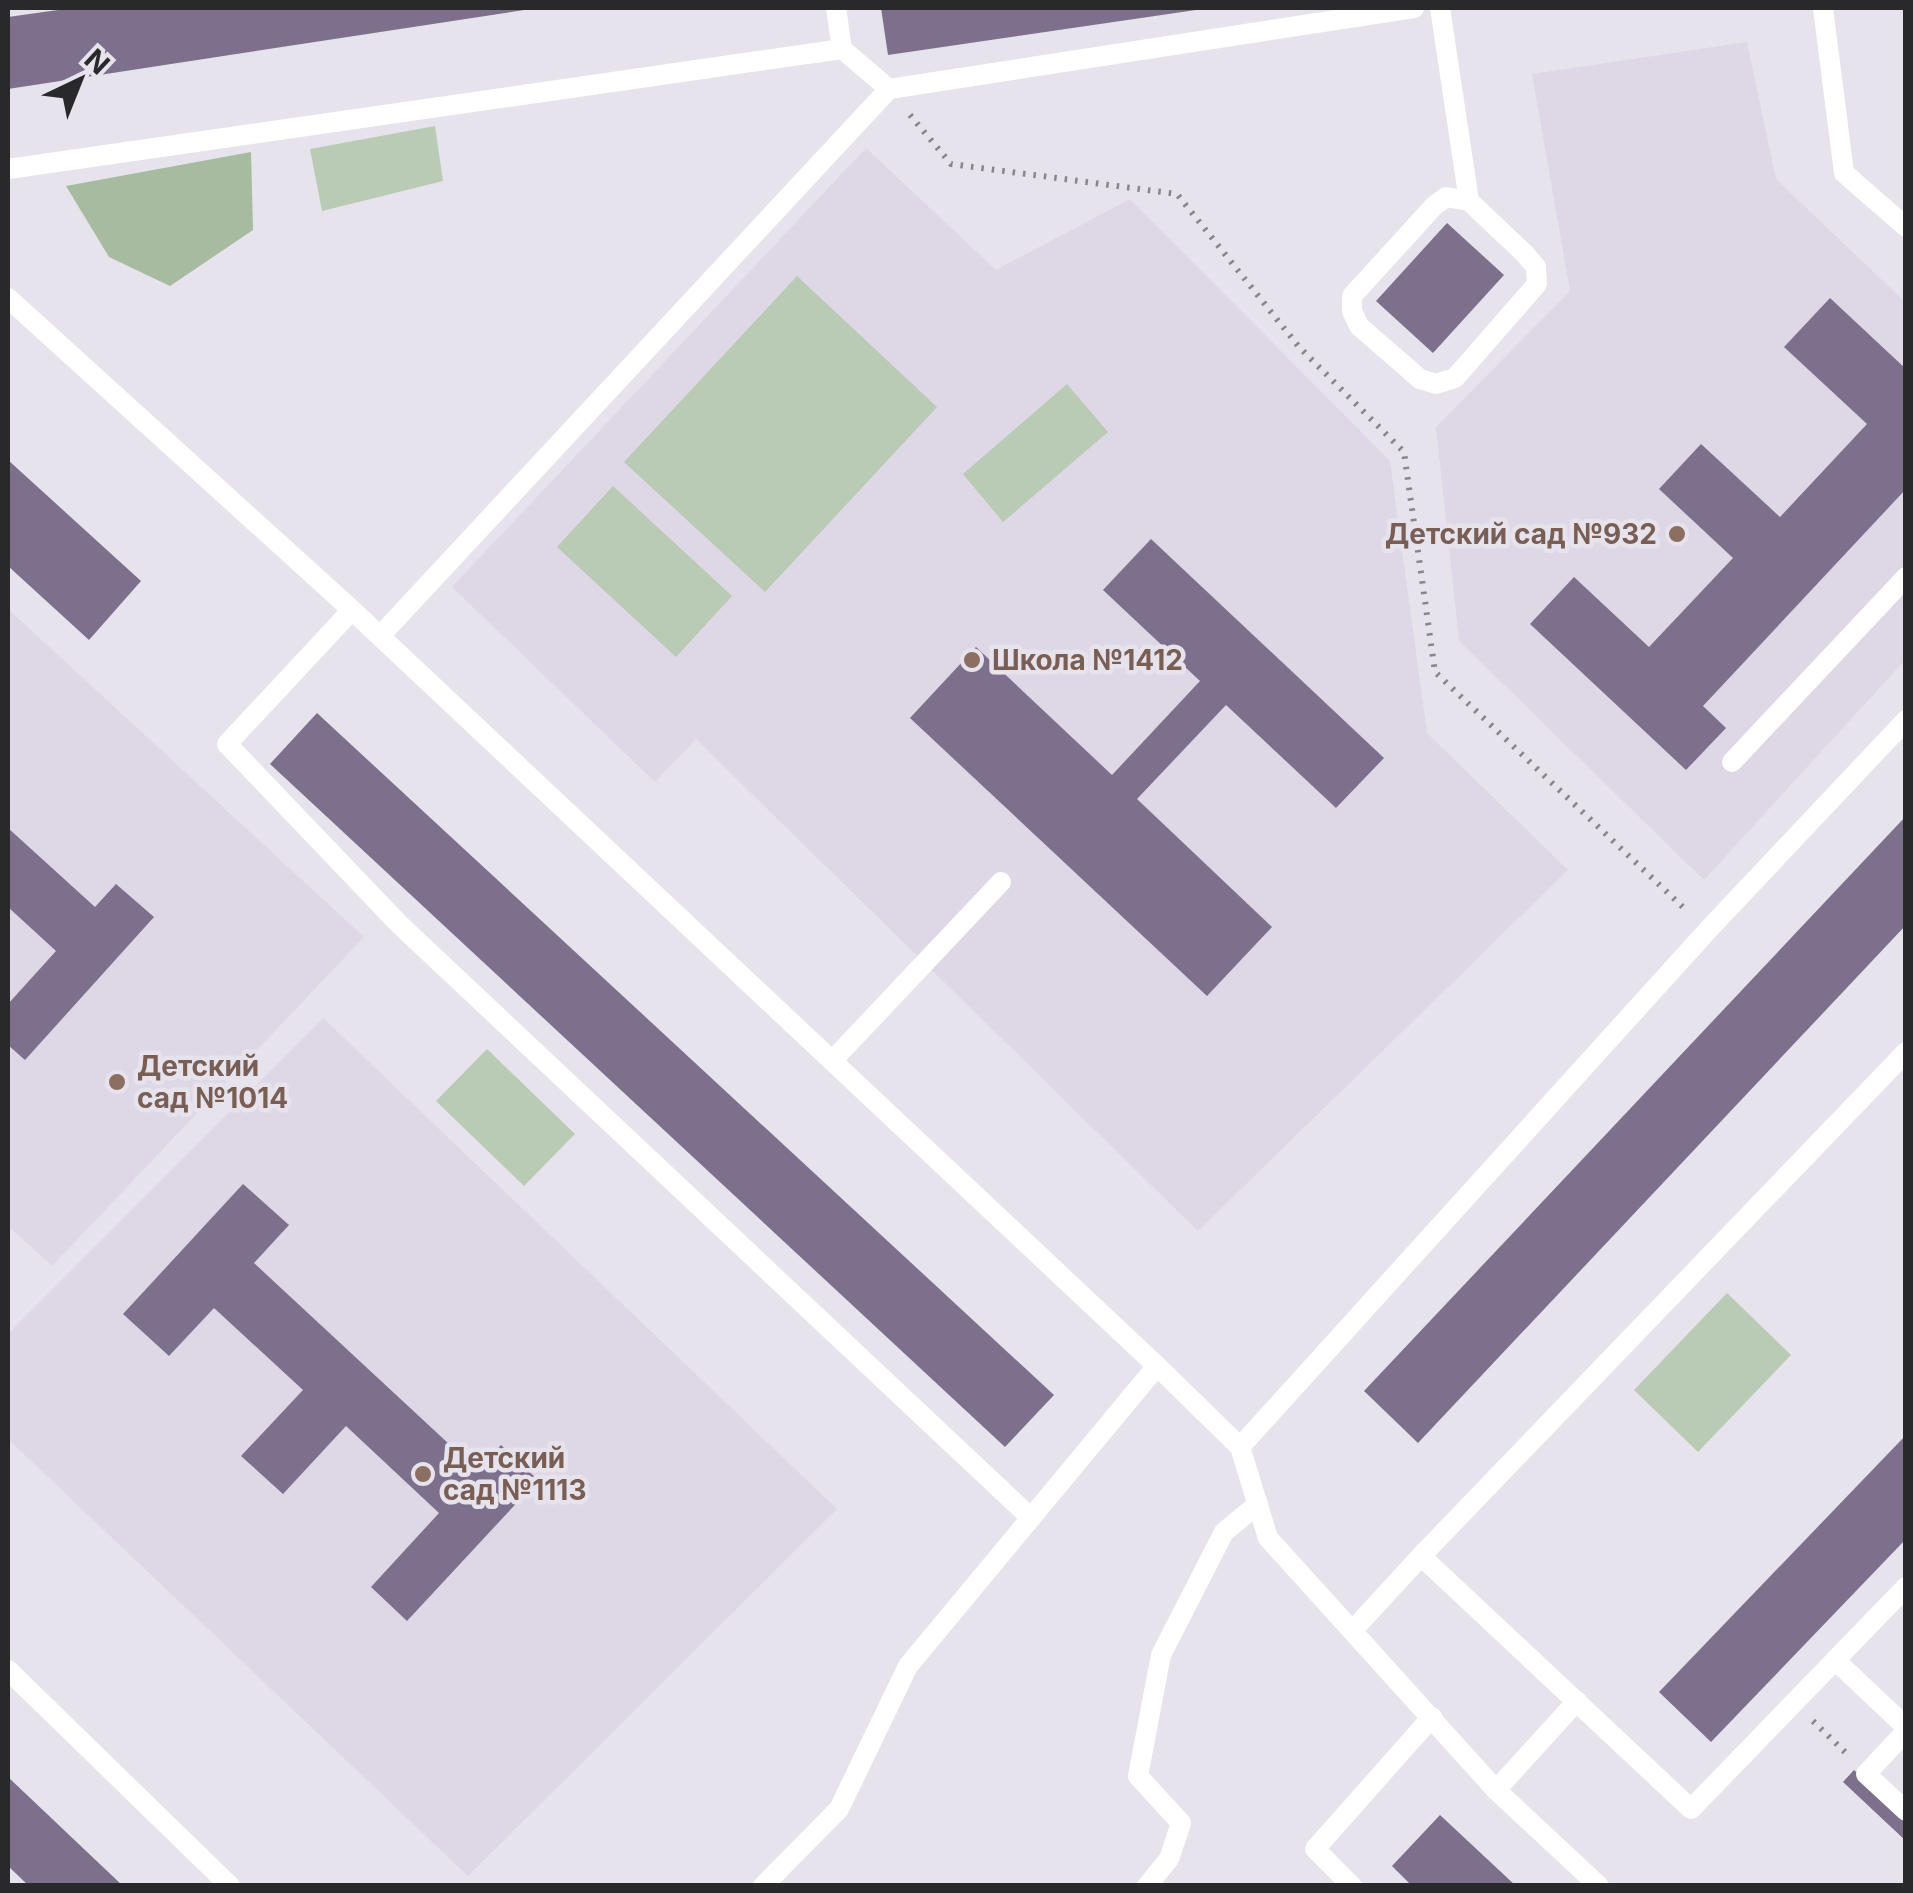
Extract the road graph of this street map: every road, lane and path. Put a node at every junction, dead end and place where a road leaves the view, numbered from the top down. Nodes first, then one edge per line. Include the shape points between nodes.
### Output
1 (836, 8) edge
2 (1414, 8) edge
3 (1440, 8) edge
4 (1824, 8) edge
5 (842, 49) junction
6 (888, 89) junction
7 (8, 170) edge
8 (1469, 201) junction
9 (1906, 227) edge
10 (8, 298) edge
11 (1906, 578) edge
12 (352, 610) junction
13 (380, 636) junction
14 (1906, 720) edge
15 (1732, 762) dead end
16 (1001, 882) dead end
17 (1708, 930) junction
18 (1906, 1052) edge
19 (832, 1060) junction
20 (1157, 1366) junction
21 (1240, 1447) junction
22 (1258, 1504) junction
23 (1031, 1518) junction
24 (1420, 1556) junction
25 (1906, 1588) edge
26 (1353, 1630) junction
27 (1835, 1660) junction
28 (8, 1670) edge
29 (1577, 1701) junction
30 (1794, 1703) junction
31 (1432, 1718) junction
32 (1906, 1729) edge
33 (1847, 1754) dead end
34 (1496, 1790) junction
35 (1906, 1811) edge
36 (230, 1886) edge
37 (763, 1886) edge
38 (1148, 1886) edge
39 (1352, 1886) edge
40 (1599, 1886) edge

1 - 5 lane
2 - 6 lane
3 - 8 lane
4 - 9 lane via 1844,173
5 - 6 lane
5 - 7 lane
6 - 13 lane
6 - 17 path via 952,164 1177,194 1300,347 1404,452 1434,672
8 - 8 lane via 1536,267 1537,284 1454,378 1436,384 1420,379 1359,326 1352,296 1434,206 1446,197
10 - 12 lane
11 - 15 lane
12 - 13 lane
12 - 23 lane via 227,744 399,924
13 - 19 lane
14 - 17 lane
16 - 19 lane
17 - 21 lane
18 - 24 lane
19 - 20 lane
20 - 21 lane
20 - 23 lane
21 - 22 lane
22 - 26 lane via 1268,1538
22 - 38 lane via 1224,1532 1161,1655 1138,1776 1181,1822 1169,1860
23 - 37 lane via 908,1666 839,1809
24 - 26 lane
24 - 29 lane
25 - 27 lane
26 - 31 lane
27 - 30 lane
27 - 32 lane
28 - 36 lane
29 - 30 lane via 1691,1809
29 - 34 lane
30 - 33 path
31 - 34 lane
31 - 39 lane via 1315,1849
32 - 35 lane via 1866,1774
34 - 40 lane

